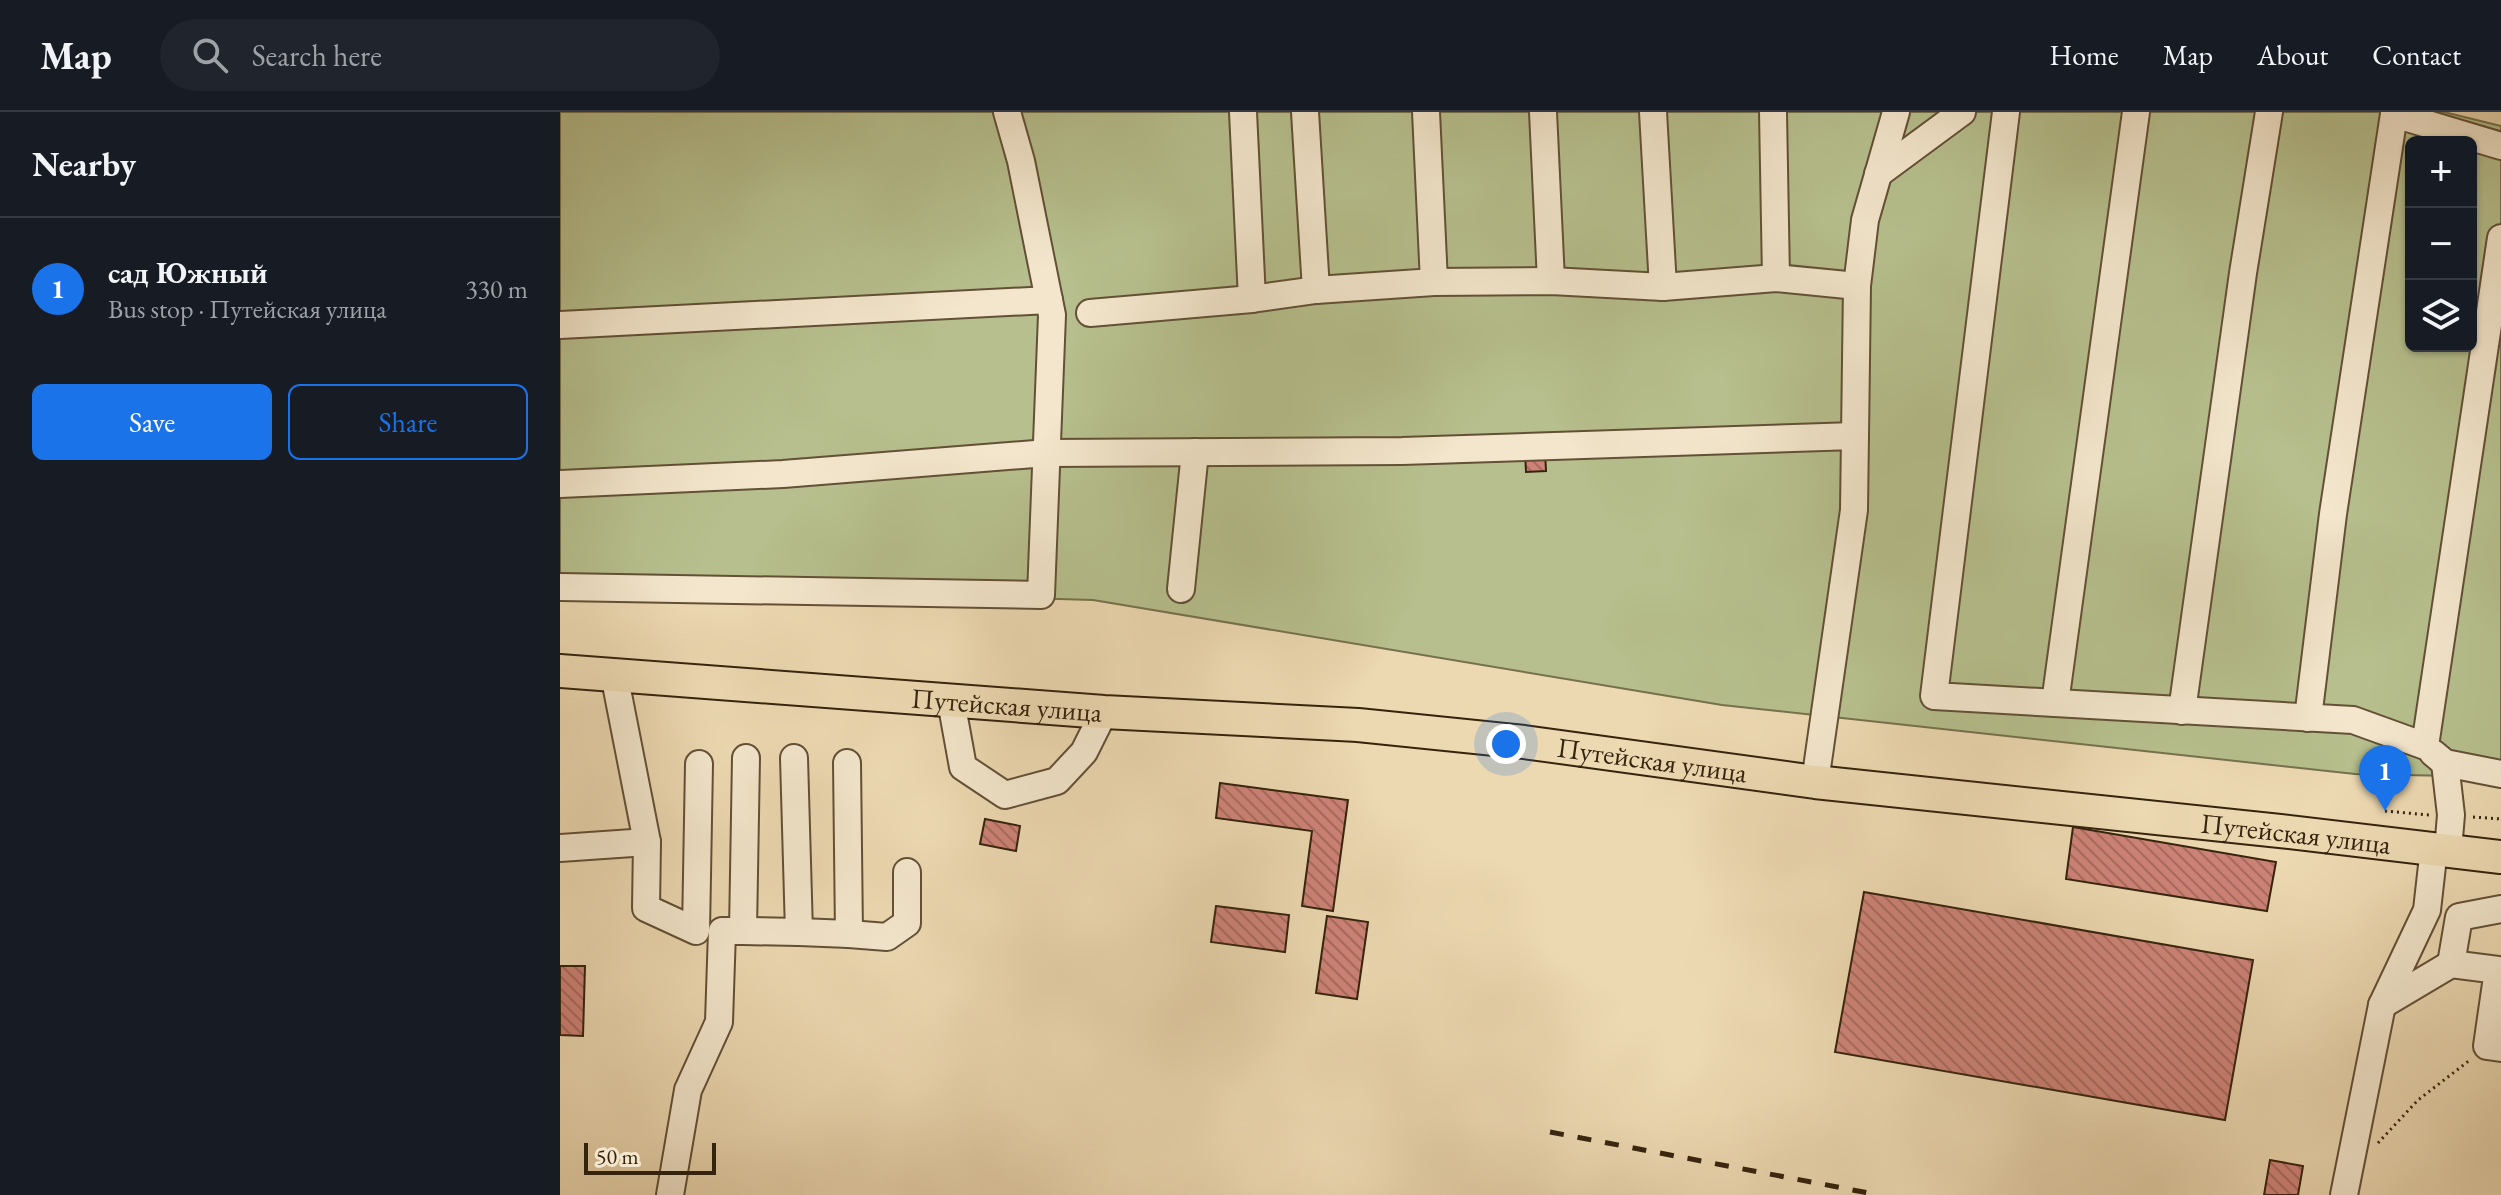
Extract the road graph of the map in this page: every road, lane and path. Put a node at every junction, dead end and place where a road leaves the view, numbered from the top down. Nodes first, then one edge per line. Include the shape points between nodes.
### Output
1 (1007, 112) edge
2 (1243, 112) edge
3 (1305, 112) edge
4 (1426, 112) edge
5 (1543, 112) edge
6 (1653, 112) edge
7 (1773, 112) edge
8 (1896, 112) edge
9 (1962, 112) edge
10 (2006, 112) edge
11 (2136, 112) edge
12 (2269, 112) edge
13 (2433, 120) edge
14 (2501, 146) edge
15 (1878, 174) junction
16 (2501, 238) edge
17 (1776, 278) junction
18 (1551, 281) junction
19 (1434, 282) junction
20 (1857, 286) junction
21 (1663, 287) junction
22 (1316, 290) junction
23 (1252, 299) junction
24 (1049, 300) junction
25 (1090, 313) dead end
26 (560, 325) edge
27 (1855, 436) junction
28 (1195, 452) junction
29 (1047, 453) junction
30 (560, 484) edge
31 (560, 587) edge
32 (1181, 589) dead end
33 (560, 671) edge
34 (614, 674) junction
35 (951, 701) junction
36 (2055, 703) junction
37 (2182, 711) junction
38 (1104, 712) junction
39 (2308, 718) junction
40 (2435, 754) junction
41 (746, 758) dead end
42 (794, 758) dead end
43 (847, 763) dead end
44 (699, 764) dead end
45 (2501, 774) edge
46 (1815, 782) junction
47 (647, 842) junction
48 (560, 848) edge
49 (2441, 849) junction
50 (2501, 857) edge
51 (907, 872) dead end
52 (2501, 909) edge
53 (2427, 910) junction
54 (2459, 917) junction
55 (720, 931) junction
56 (799, 932) junction
57 (849, 934) junction
58 (2451, 964) junction
59 (2500, 970) edge
60 (2382, 1005) junction
61 (2494, 1047) edge
62 (2378, 1143) dead end
63 (670, 1195) edge
64 (2344, 1195) edge

1 - 24 street
2 - 23 street
3 - 22 street
4 - 19 street
5 - 18 street
6 - 21 street
7 - 17 street
8 - 15 street
9 - 15 street
10 - 36 street via 1934,696
11 - 36 street
12 - 37 street
13 - 14 street
13 - 39 street via 2394,114 2333,514
15 - 20 street via 1865,220
16 - 40 street
17 - 20 street
17 - 21 street
18 - 19 street
18 - 21 street
19 - 22 street
20 - 27 street
22 - 23 street
23 - 25 street
24 - 26 street
24 - 29 street
27 - 28 street via 1402,451
27 - 46 street via 1854,510
28 - 29 street
28 - 32 street
29 - 30 street via 783,474
29 - 31 street via 1041,595
33 - 34 main road, Путейская улица
34 - 35 main road, Путейская улица
34 - 47 street
35 - 38 main road, Путейская улица
35 - 38 street via 963,767 1005,795 1057,781 1084,752
36 - 37 street
37 - 39 street
38 - 46 main road, Путейская улица via 1358,725
39 - 40 street via 2353,720
40 - 45 street
40 - 49 street via 2451,815
41 - 55 street
42 - 56 street
43 - 57 street
44 - 55 street
46 - 49 main road, Путейская улица
47 - 48 street
47 - 55 street via 646,908
49 - 50 main road, Путейская улица
49 - 53 street
51 - 57 street via 907,923 887,937
52 - 54 street
53 - 54 street
53 - 60 street
54 - 58 street
55 - 56 street
55 - 63 street via 719,1022 688,1090
56 - 57 street
58 - 59 street
58 - 60 street
59 - 61 street
60 - 64 street
61 - 62 path via 2418,1100

